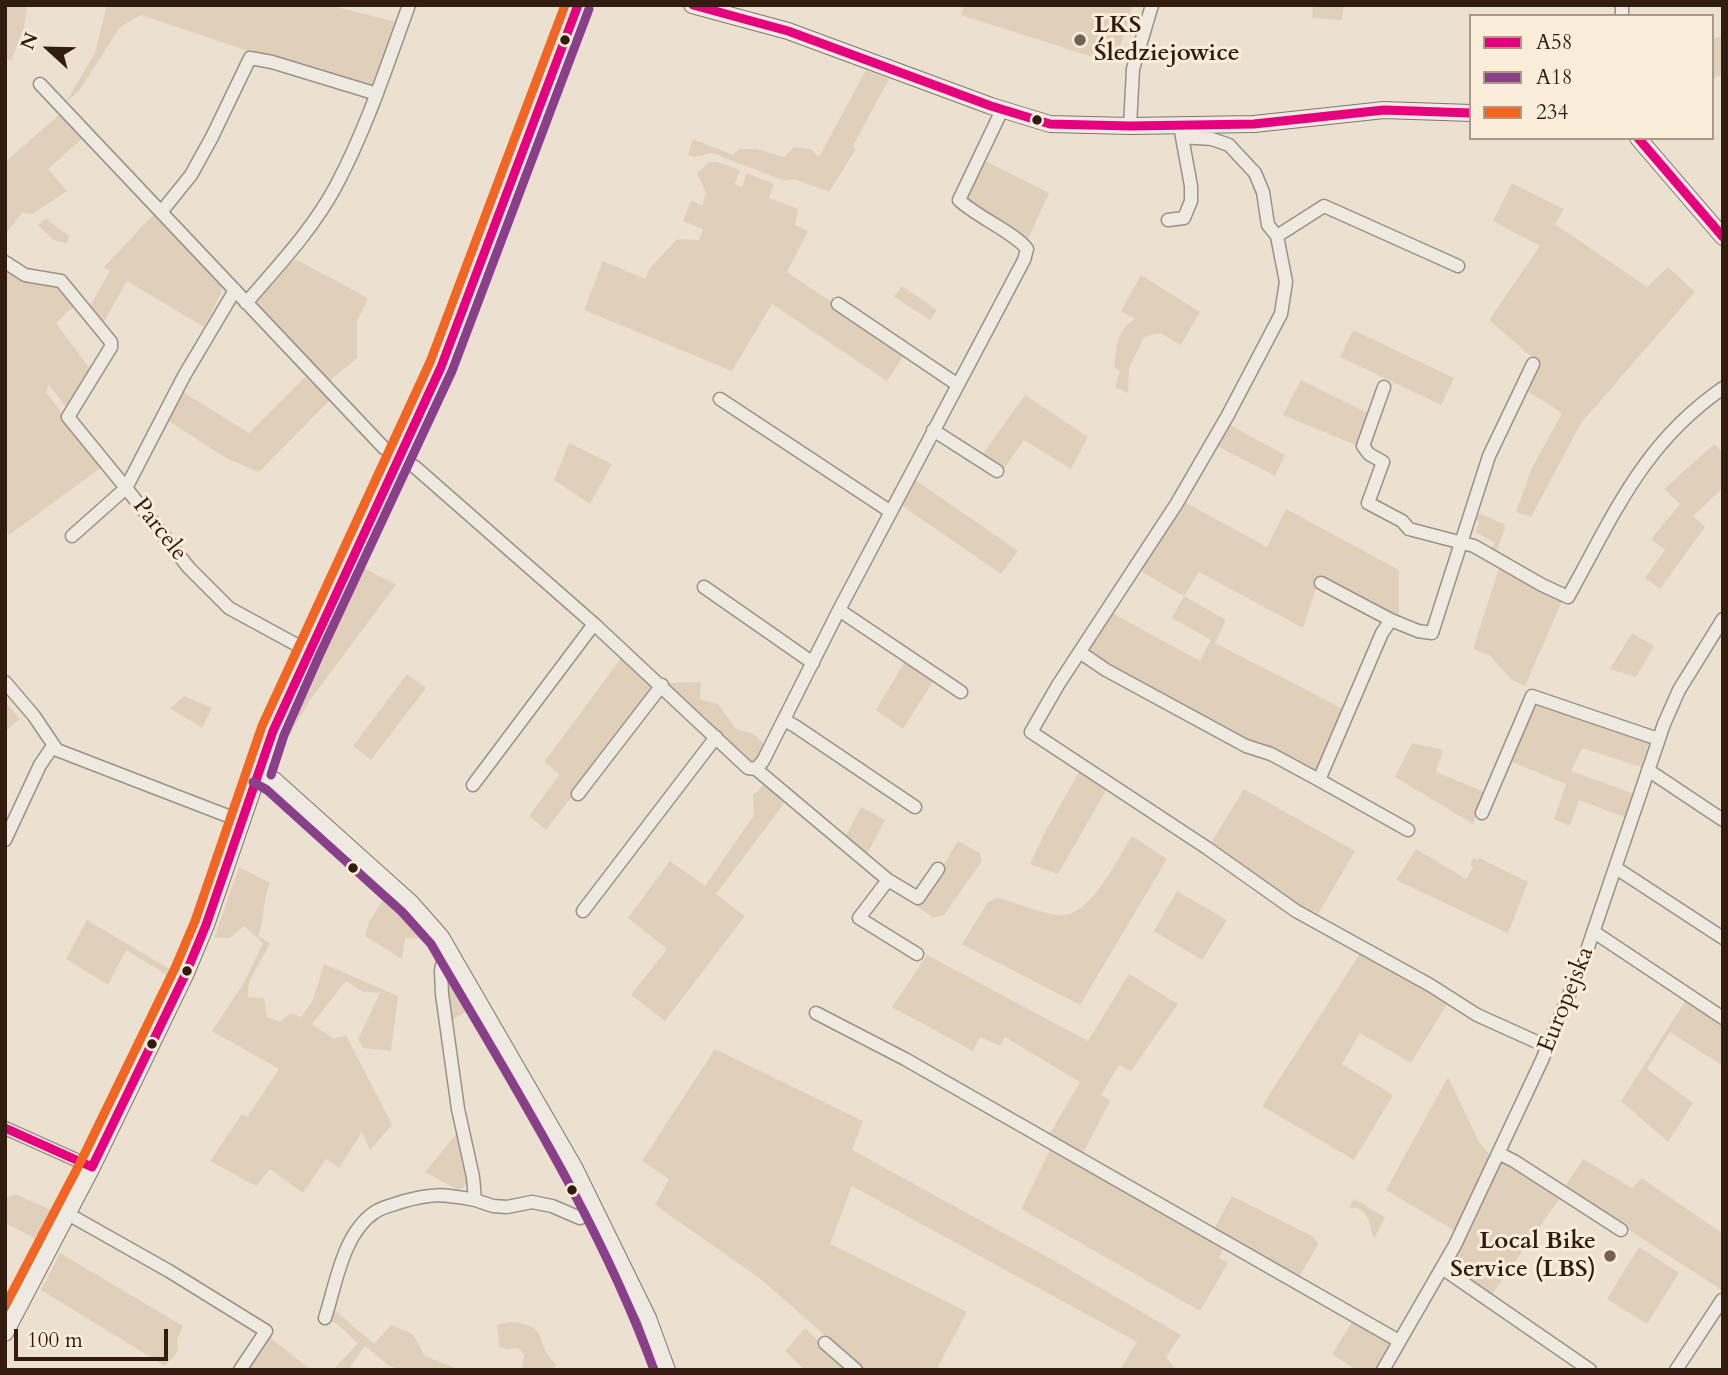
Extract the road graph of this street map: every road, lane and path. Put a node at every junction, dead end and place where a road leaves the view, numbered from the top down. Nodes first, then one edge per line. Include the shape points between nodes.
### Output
1 (409, 5) edge
2 (578, 5) edge
3 (692, 5) edge
4 (1152, 5) edge
5 (40, 84) dead end
6 (377, 94) junction
7 (1002, 110) junction
8 (1469, 113) edge
9 (1130, 126) junction
10 (1181, 131) junction
11 (1640, 140) edge
12 (162, 211) junction
13 (1168, 220) dead end
14 (1277, 236) junction
15 (1723, 237) edge
16 (5, 262) edge
17 (1458, 266) dead end
18 (235, 290) junction
19 (246, 303) junction
20 (838, 304) dead end
21 (1533, 364) dead end
22 (958, 385) junction
23 (1384, 387) dead end
24 (1723, 388) edge
25 (720, 399) dead end
26 (933, 430) junction
27 (400, 457) junction
28 (997, 471) dead end
29 (126, 488) junction
30 (891, 512) junction
31 (72, 536) dead end
32 (1460, 543) junction
33 (1321, 583) dead end
34 (704, 587) dead end
35 (839, 610) junction
36 (1391, 620) junction
37 (1723, 620) edge
38 (594, 624) junction
39 (308, 651) junction
40 (1081, 653) junction
41 (813, 663) junction
42 (5, 682) edge
43 (662, 685) junction
44 (961, 692) dead end
45 (784, 720) junction
46 (716, 737) junction
47 (1658, 739) junction
48 (53, 746) junction
49 (756, 769) junction
50 (1648, 770) junction
51 (259, 771) junction
52 (1319, 780) junction
53 (473, 785) dead end
54 (578, 794) dead end
55 (915, 807) dead end
56 (1482, 813) dead end
57 (1723, 820) edge
58 (241, 821) junction
59 (1408, 830) dead end
60 (5, 840) edge
61 (1616, 868) junction
62 (938, 869) dead end
63 (888, 880) junction
64 (583, 911) dead end
65 (1594, 932) junction
66 (1723, 938) edge
67 (451, 953) junction
68 (917, 954) dead end
69 (816, 1013) dead end
70 (1723, 1018) edge
71 (1548, 1047) junction
72 (5, 1128) edge
73 (1500, 1154) junction
74 (92, 1167) junction
75 (475, 1200) junction
76 (595, 1212) junction
77 (68, 1214) junction
78 (1621, 1230) dead end
79 (1442, 1268) junction
80 (1722, 1300) edge
81 (325, 1318) dead end
82 (5, 1333) edge
83 (1399, 1341) junction
84 (825, 1343) dead end
85 (240, 1370) edge
86 (667, 1370) edge
87 (856, 1370) edge
88 (1383, 1370) edge
89 (1590, 1370) edge
90 (1676, 1370) edge

1 - 6 street
2 - 27 street via 450,344
3 - 7 street via 788,31
4 - 9 street via 1133,69
5 - 12 street
6 - 12 street via 250,58 191,175
6 - 19 street via 318,215
7 - 9 street via 1057,125
7 - 22 street via 959,200 1027,249
8 - 10 street via 1384,110
9 - 10 street
10 - 13 street via 1191,201 1184,218
10 - 14 street via 1229,145 1246,162 1263,192 1268,225
11 - 15 street
12 - 18 street
14 - 17 street via 1324,206
14 - 40 street via 1286,282 1281,314 1177,503
16 - 29 street via 25,275 61,281 111,342 68,417
18 - 19 street
18 - 29 street, Parcele
19 - 27 street via 384,448
20 - 22 street
21 - 32 street via 1489,456
22 - 26 street
23 - 32 street via 1363,446 1383,462 1368,503 1409,529
24 - 32 street via 1685,417 1638,471 1568,597 1474,546
25 - 30 street
26 - 28 street
26 - 30 street
27 - 38 street
27 - 39 street
29 - 31 street
29 - 39 street, Parcele via 189,568 229,608
30 - 35 street
32 - 36 street via 1432,633
33 - 36 street
34 - 41 street
35 - 41 street
35 - 44 street
36 - 52 street
37 - 47 street, Europejska via 1679,690
38 - 43 street
38 - 53 street
39 - 51 street
40 - 52 street via 1246,746
40 - 71 street via 1031,732 1296,911 1477,1015
41 - 45 street
42 - 48 street
43 - 46 street
43 - 54 street
45 - 49 street
45 - 55 street
46 - 49 street via 748,768
46 - 64 street
47 - 50 street, Europejska
47 - 56 street via 1531,695
48 - 58 street
48 - 60 street
49 - 63 street
50 - 57 street
50 - 61 street, Europejska
51 - 58 street
51 - 67 street via 411,902
52 - 59 street
58 - 74 street via 186,973
61 - 65 street, Europejska
61 - 66 street
62 - 63 street via 918,898
63 - 68 street via 859,918
65 - 70 street
65 - 71 street, Europejska
67 - 75 street via 441,970 442,994
67 - 76 street via 557,1136
69 - 83 street via 905,1059
71 - 73 street, Europejska
72 - 74 street
73 - 78 street
73 - 79 street, Europejska
74 - 77 street
75 - 76 street via 507,1207 532,1202 580,1218
75 - 81 street via 422,1196 377,1211 352,1238
76 - 86 street via 648,1318
77 - 82 street
77 - 85 street via 266,1331
79 - 83 street, Europejska
79 - 89 street
80 - 90 street
83 - 88 street, Europejska
84 - 87 street

